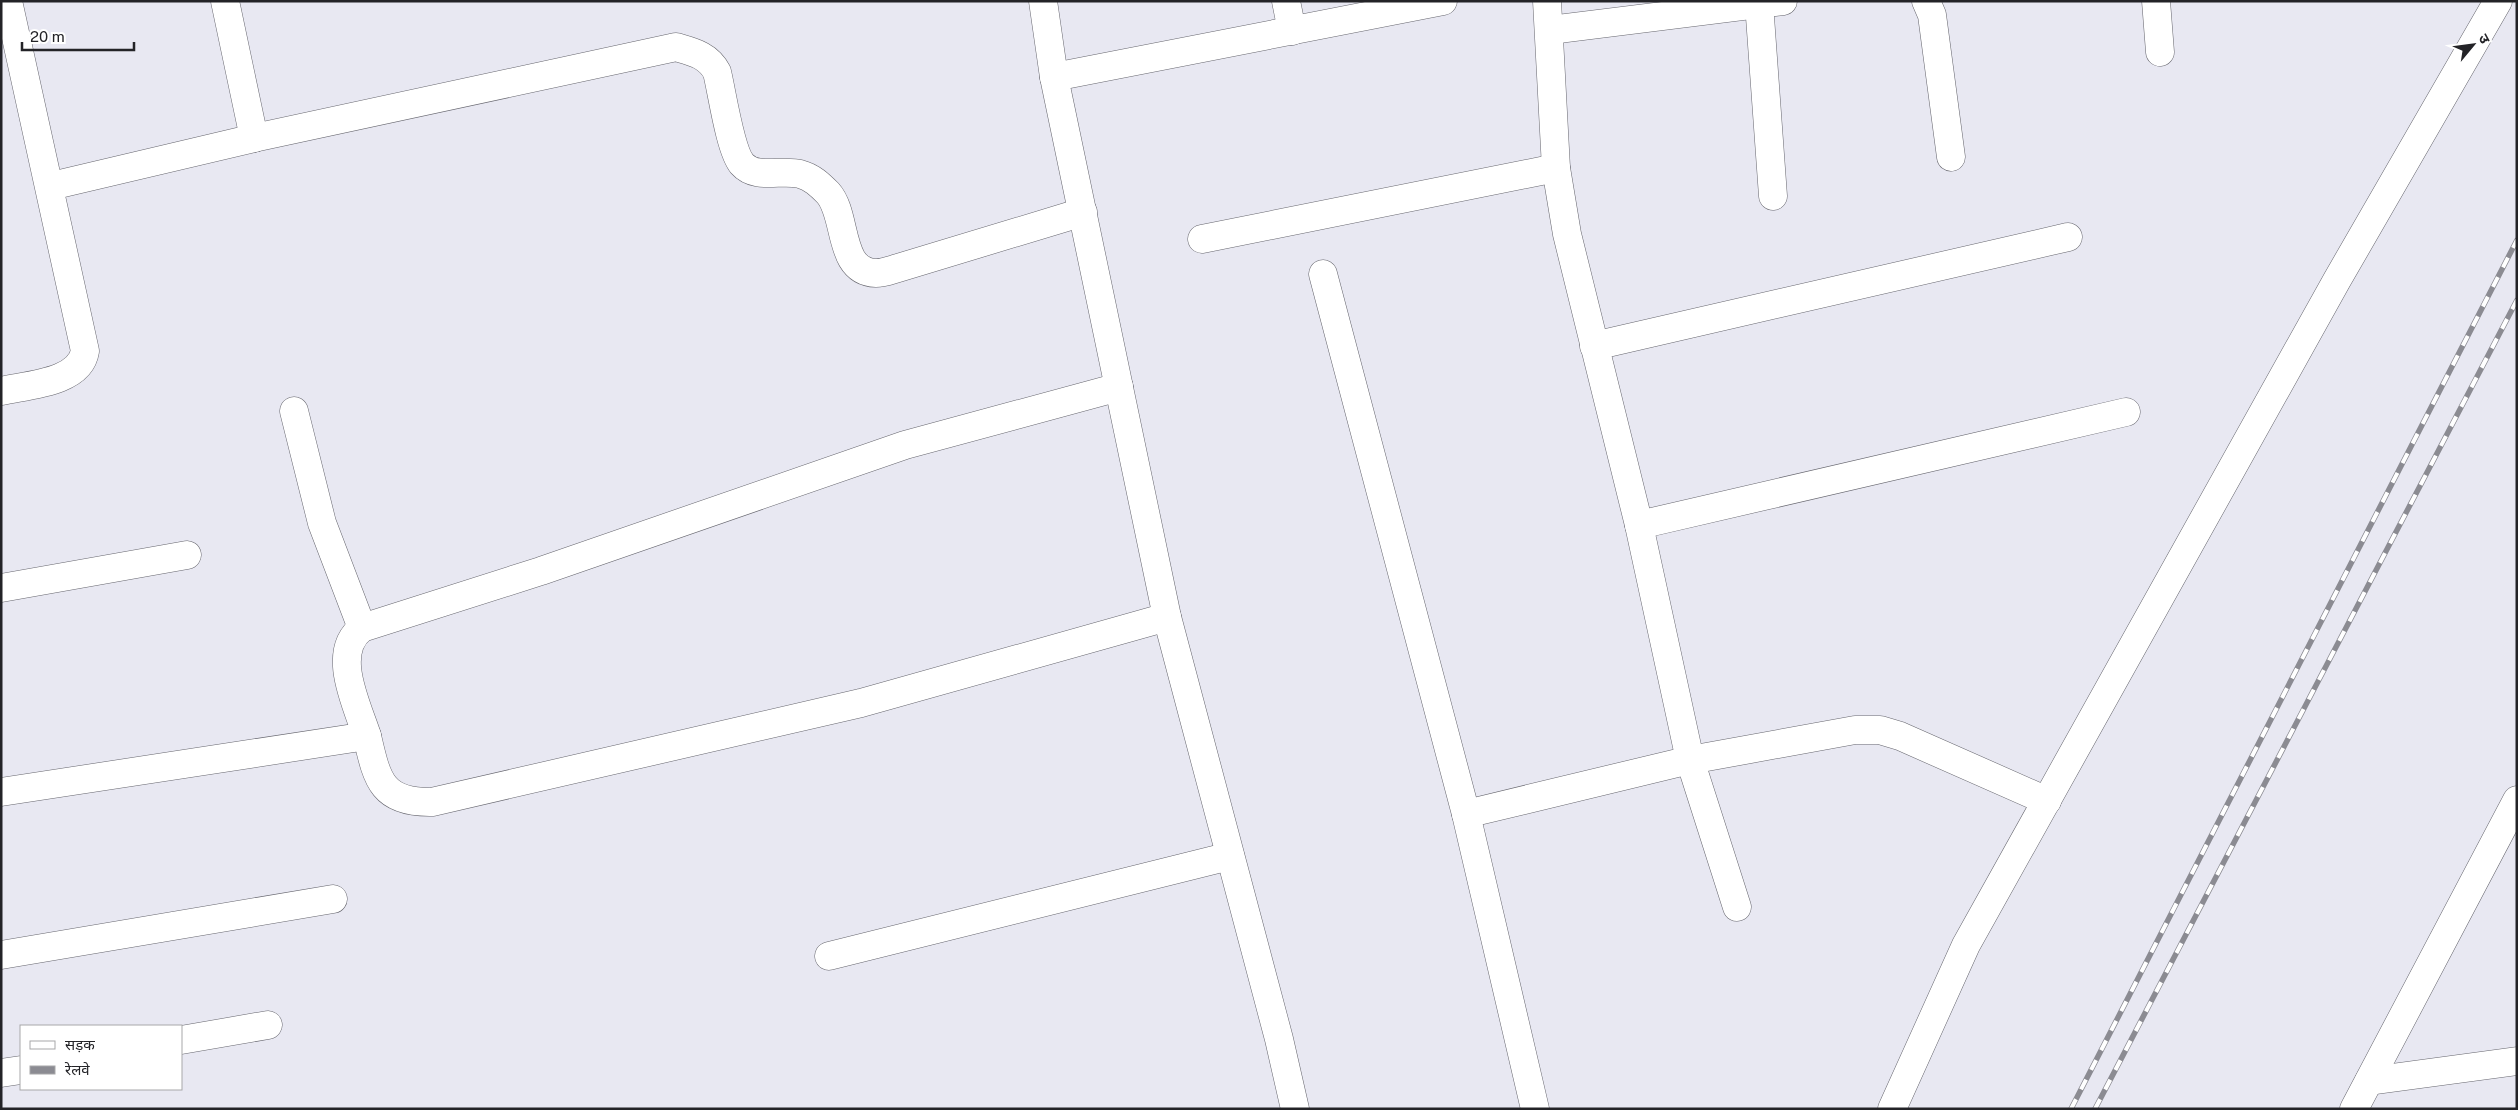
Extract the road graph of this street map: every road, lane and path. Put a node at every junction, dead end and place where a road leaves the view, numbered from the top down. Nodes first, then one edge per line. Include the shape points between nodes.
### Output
1 (8, 1) edge
2 (225, 1) edge
3 (1042, 1) edge
4 (1286, 1) edge
5 (1443, 1) edge
6 (1547, 1) edge
7 (1926, 1) edge
8 (2156, 1) edge
9 (2498, 1) edge
10 (1771, 2) edge
11 (1550, 30) junction
12 (1292, 31) junction
13 (2160, 52) dead end
14 (1054, 77) junction
15 (254, 138) junction
16 (1951, 157) dead end
17 (1556, 168) junction
18 (51, 186) junction
19 (1773, 196) dead end
20 (1083, 212) junction
21 (2068, 236) dead end
22 (1202, 239) dead end
23 (1323, 274) dead end
24 (1594, 346) junction
25 (1119, 388) junction
26 (1, 392) edge
27 (294, 410) dead end
28 (2126, 412) dead end
29 (1639, 525) junction
30 (187, 556) dead end
31 (1, 588) edge
32 (1168, 617) junction
33 (362, 628) junction
34 (367, 736) junction
35 (1690, 760) junction
36 (1, 792) edge
37 (2517, 800) edge
38 (2047, 801) junction
39 (1466, 814) junction
40 (2506, 836) edge
41 (1230, 856) junction
42 (333, 898) dead end
43 (1737, 907) dead end
44 (1, 955) edge
45 (829, 956) dead end
46 (268, 1024) dead end
47 (182, 1040) edge
48 (2517, 1060) edge
49 (20, 1070) edge
50 (1, 1074) edge
51 (2369, 1081) junction
52 (1295, 1109) edge
53 (1535, 1109) edge
54 (1892, 1109) edge
55 (2354, 1109) edge

1 - 18 street
2 - 15 street
3 - 14 street
4 - 12 street
5 - 12 street
6 - 11 street
7 - 16 street via 1932,15
8 - 13 street
9 - 38 street via 2337,280
10 - 11 street
10 - 19 street
11 - 17 street
12 - 14 street
14 - 20 street
15 - 18 street
15 - 20 street via 676,47 698,53 714,66 741,163 752,172 800,174 815,181 836,205 849,254 856,265 868,271 876,273 898,268
17 - 22 street
17 - 24 street via 1567,234
18 - 26 street via 86,351 84,360 73,371 60,377
20 - 25 street
21 - 24 street
23 - 39 street
24 - 29 street
25 - 32 street
25 - 33 street via 906,445 541,571
27 - 33 street via 322,523
28 - 29 street
29 - 35 street
30 - 31 street
32 - 34 street via 861,704 432,802 410,802 396,796 376,776
32 - 41 street
33 - 34 street via 352,636 347,655 348,675
34 - 36 street
35 - 38 street via 1856,730 1880,730
35 - 39 street
35 - 43 street
37 - 40 street
38 - 54 street via 1966,945
39 - 53 street
40 - 51 street
41 - 45 street
41 - 52 street
42 - 44 street
46 - 47 street
48 - 51 street
49 - 50 street
51 - 55 street

